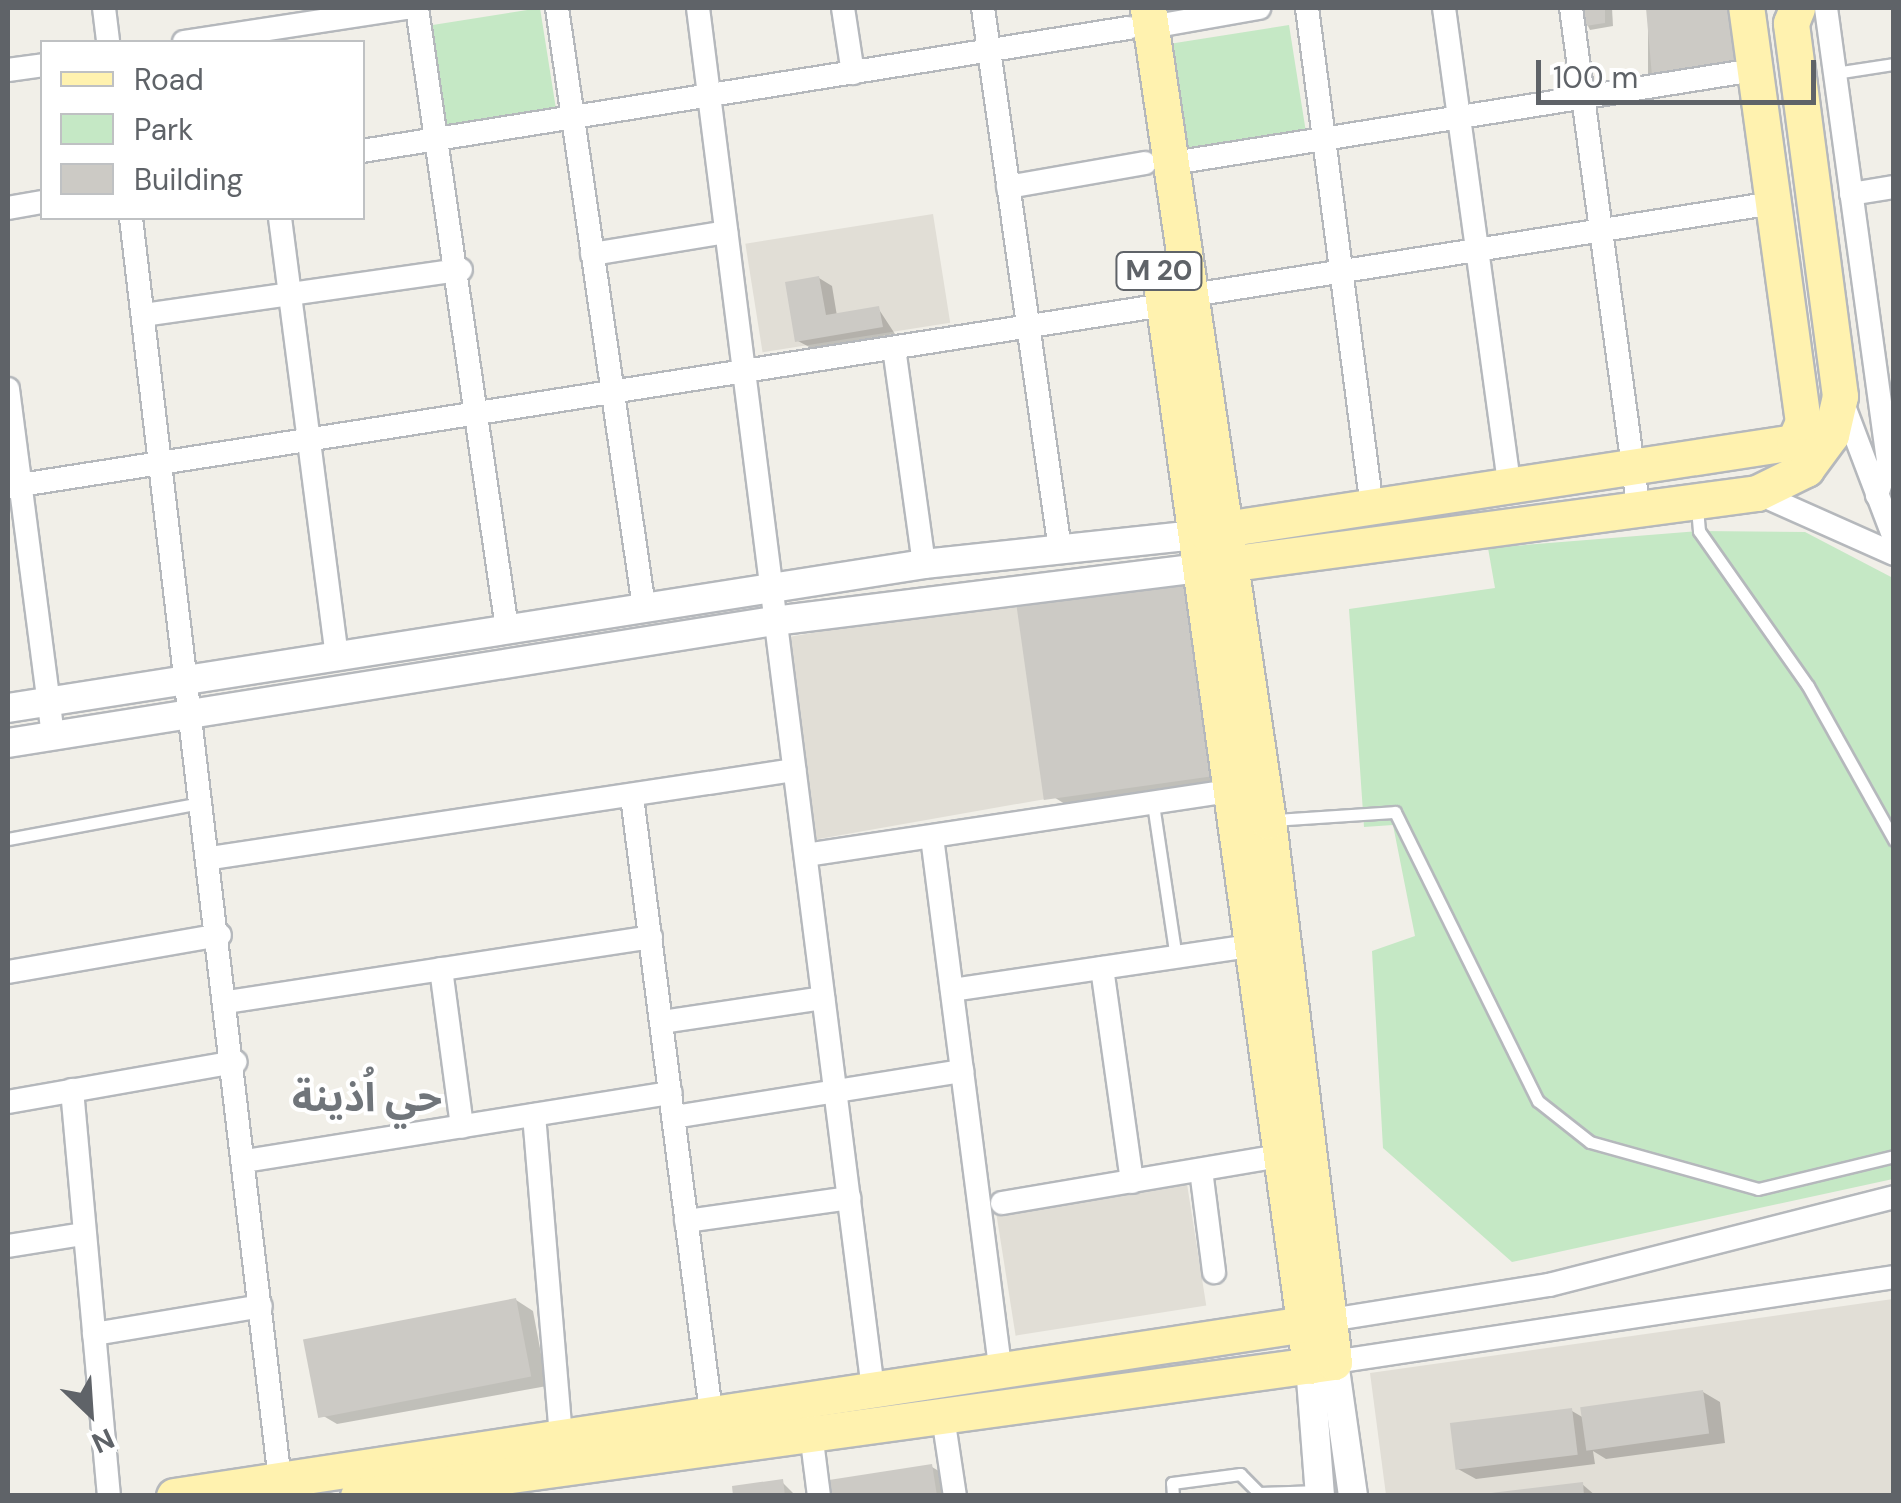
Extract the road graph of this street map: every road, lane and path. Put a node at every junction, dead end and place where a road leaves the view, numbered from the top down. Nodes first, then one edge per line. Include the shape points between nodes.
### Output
1 (104, 8) edge
2 (252, 8) edge
3 (406, 8) edge
4 (417, 8) edge
5 (557, 8) edge
6 (698, 8) edge
7 (843, 8) edge
8 (982, 8) edge
9 (1259, 8) edge
10 (1306, 8) edge
11 (1444, 8) edge
12 (1571, 8) edge
13 (1746, 8) edge
14 (1797, 8) edge
15 (1826, 8) edge
16 (1138, 18) edge
17 (256, 37) edge
18 (108, 40) edge
19 (213, 40) edge
20 (988, 50) junction
21 (40, 64) edge
22 (1894, 64) edge
23 (8, 70) edge
24 (1754, 70) junction
25 (853, 73) junction
26 (1835, 73) junction
27 (710, 95) junction
28 (1586, 97) junction
29 (573, 117) junction
30 (1460, 117) junction
31 (1324, 138) junction
32 (436, 139) junction
33 (365, 151) edge
34 (1156, 163) junction
35 (1008, 187) junction
36 (1894, 187) edge
37 (1852, 194) junction
38 (40, 202) edge
39 (1773, 203) junction
40 (8, 208) edge
41 (131, 220) edge
42 (280, 220) edge
43 (1605, 229) junction
44 (726, 232) junction
45 (1478, 249) junction
46 (592, 254) junction
47 (461, 270) junction
48 (1342, 270) junction
49 (290, 294) junction
50 (1175, 300) junction
51 (143, 314) junction
52 (1028, 327) junction
53 (1882, 330) edge
54 (894, 348) junction
55 (749, 370) junction
56 (8, 389) edge
57 (613, 392) junction
58 (1840, 396) junction
59 (476, 414) junction
60 (310, 439) junction
61 (1811, 442) junction
62 (163, 462) junction
63 (14, 486) edge
64 (1637, 487) junction
65 (1510, 488) junction
66 (1757, 493) junction
67 (1878, 495) junction
68 (1696, 498) junction
69 (1372, 508) junction
70 (1894, 538) edge
71 (1213, 548) junction
72 (1060, 550) junction
73 (1894, 554) edge
74 (924, 564) junction
75 (770, 588) junction
76 (644, 607) junction
77 (774, 621) junction
78 (507, 629) junction
79 (337, 656) junction
80 (190, 678) junction
81 (340, 687) junction
82 (48, 701) junction
83 (8, 708) edge
84 (195, 712) junction
85 (52, 735) junction
86 (8, 742) edge
87 (794, 770) junction
88 (1230, 791) junction
89 (632, 797) junction
90 (204, 802) junction
91 (1153, 804) junction
92 (1268, 821) junction
93 (932, 837) junction
94 (8, 838) edge
95 (1894, 840) edge
96 (806, 856) junction
97 (212, 858) junction
98 (220, 935) junction
99 (650, 937) junction
100 (1266, 944) junction
101 (1176, 957) junction
102 (1102, 968) junction
103 (442, 969) junction
104 (8, 972) edge
105 (952, 990) junction
106 (824, 998) junction
107 (227, 1002) junction
108 (662, 1022) junction
109 (236, 1062) junction
110 (962, 1071) junction
111 (72, 1090) junction
112 (835, 1092) junction
113 (671, 1093) junction
114 (8, 1102) edge
115 (534, 1115) junction
116 (674, 1118) junction
117 (462, 1127) junction
118 (1281, 1156) junction
119 (1894, 1156) edge
120 (244, 1161) junction
121 (1201, 1170) junction
122 (1132, 1182) junction
123 (1894, 1197) edge
124 (849, 1198) junction
125 (1002, 1203) dead end
126 (686, 1221) junction
127 (83, 1234) junction
128 (8, 1246) edge
129 (1214, 1272) dead end
130 (1894, 1277) edge
131 (261, 1306) junction
132 (1317, 1322) junction
133 (94, 1334) junction
134 (1322, 1364) junction
135 (1001, 1374) junction
136 (873, 1389) junction
137 (711, 1412) junction
138 (808, 1416) junction
139 (943, 1417) junction
140 (561, 1434) junction
141 (280, 1486) edge
142 (1320, 1493) edge
143 (1258, 1494) edge
144 (109, 1496) edge
145 (174, 1496) edge
146 (358, 1496) edge
147 (820, 1496) edge
148 (955, 1496) edge
149 (1173, 1496) edge
150 (1353, 1496) edge

1 - 18 street
2 - 17 street
3 - 17 street
4 - 32 street
5 - 29 street
6 - 27 street
7 - 25 street
8 - 20 street
9 - 16 street
10 - 31 street
11 - 30 street
12 - 28 street
13 - 24 main road
14 - 58 main road via 1791,23
15 - 26 street
16 - 20 street
16 - 34 main road, M 20
17 - 19 street
20 - 25 street
20 - 35 street
21 - 23 street
22 - 26 lane
24 - 28 street
24 - 39 main road
25 - 27 street
26 - 37 street
27 - 29 street
27 - 44 street
28 - 30 street
28 - 43 street
29 - 32 street
29 - 46 street
30 - 31 street
30 - 45 street
31 - 34 street
31 - 48 street
32 - 33 street
32 - 47 street
34 - 35 street
34 - 50 main road, M 20
35 - 52 street
36 - 37 street
37 - 53 street
38 - 40 street
39 - 43 street
39 - 61 main road
41 - 51 street
42 - 49 street
43 - 45 street
43 - 64 street
44 - 46 street
44 - 55 street
45 - 48 street
45 - 65 street
46 - 57 street
47 - 49 street
47 - 59 street
48 - 50 street
48 - 69 street
49 - 51 street
49 - 60 street
50 - 52 street
50 - 71 main road, M 20
51 - 62 street
52 - 54 street
52 - 72 street
53 - 67 street via 1888,461
54 - 55 street
54 - 74 street
55 - 57 street
55 - 75 street
56 - 63 street
57 - 59 street
57 - 76 street
58 - 61 main road
58 - 67 street
59 - 60 street
59 - 78 street
60 - 62 street
60 - 79 street
61 - 64 main road
61 - 66 main road via 1796,478
62 - 63 street
62 - 80 street
63 - 82 street
64 - 65 main road
64 - 68 main road
64 - 71 main road
65 - 69 main road
66 - 68 main road
66 - 73 street
67 - 70 street
68 - 95 lane via 1699,531 1808,686
69 - 71 main road
71 - 72 street
71 - 77 street
71 - 88 main road
71 - 92 main road
72 - 74 street
74 - 75 street
75 - 76 street
75 - 77 street
76 - 78 street
77 - 81 street
77 - 87 street
78 - 79 street
79 - 80 street
79 - 81 street
80 - 82 street
80 - 84 street
81 - 84 street
82 - 83 street
82 - 85 street
84 - 85 street
84 - 90 street
85 - 86 street
87 - 89 street
87 - 96 street
88 - 91 street
88 - 100 main road
89 - 97 street
89 - 99 street
90 - 94 lane
90 - 97 street
91 - 93 street
91 - 101 lane
92 - 100 main road
92 - 119 lane via 1395,812 1538,1101 1590,1142 1758,1189
93 - 96 street
93 - 105 street
96 - 106 street
97 - 98 street
98 - 104 street
98 - 107 street
99 - 103 street
99 - 108 street
100 - 101 street
100 - 118 main road
100 - 132 main road
101 - 102 street
102 - 105 street
102 - 122 street
103 - 107 street
103 - 117 street
105 - 110 street
106 - 108 street
106 - 112 street
107 - 109 street
108 - 113 street
109 - 111 street
109 - 120 street
110 - 112 street
110 - 135 street
111 - 114 street
111 - 127 street
112 - 116 street
112 - 124 street
113 - 115 street
113 - 116 street
115 - 117 street
115 - 140 street
116 - 126 street
117 - 120 street
118 - 121 street
118 - 132 main road
120 - 131 street
121 - 122 street
121 - 129 street
122 - 125 street
123 - 132 street via 1549,1286
124 - 126 street
124 - 136 street
126 - 137 street
127 - 128 street
127 - 133 street
130 - 134 street
131 - 133 street
131 - 141 street
132 - 134 main road
132 - 135 main road
133 - 144 street
134 - 139 main road
134 - 142 street
134 - 150 street
135 - 136 main road
136 - 138 main road
137 - 138 main road
137 - 140 main road
138 - 139 main road
138 - 146 main road
138 - 147 street
139 - 148 street
140 - 141 main road
141 - 145 main road
142 - 143 lane
143 - 149 lane via 1240,1474 1172,1484

